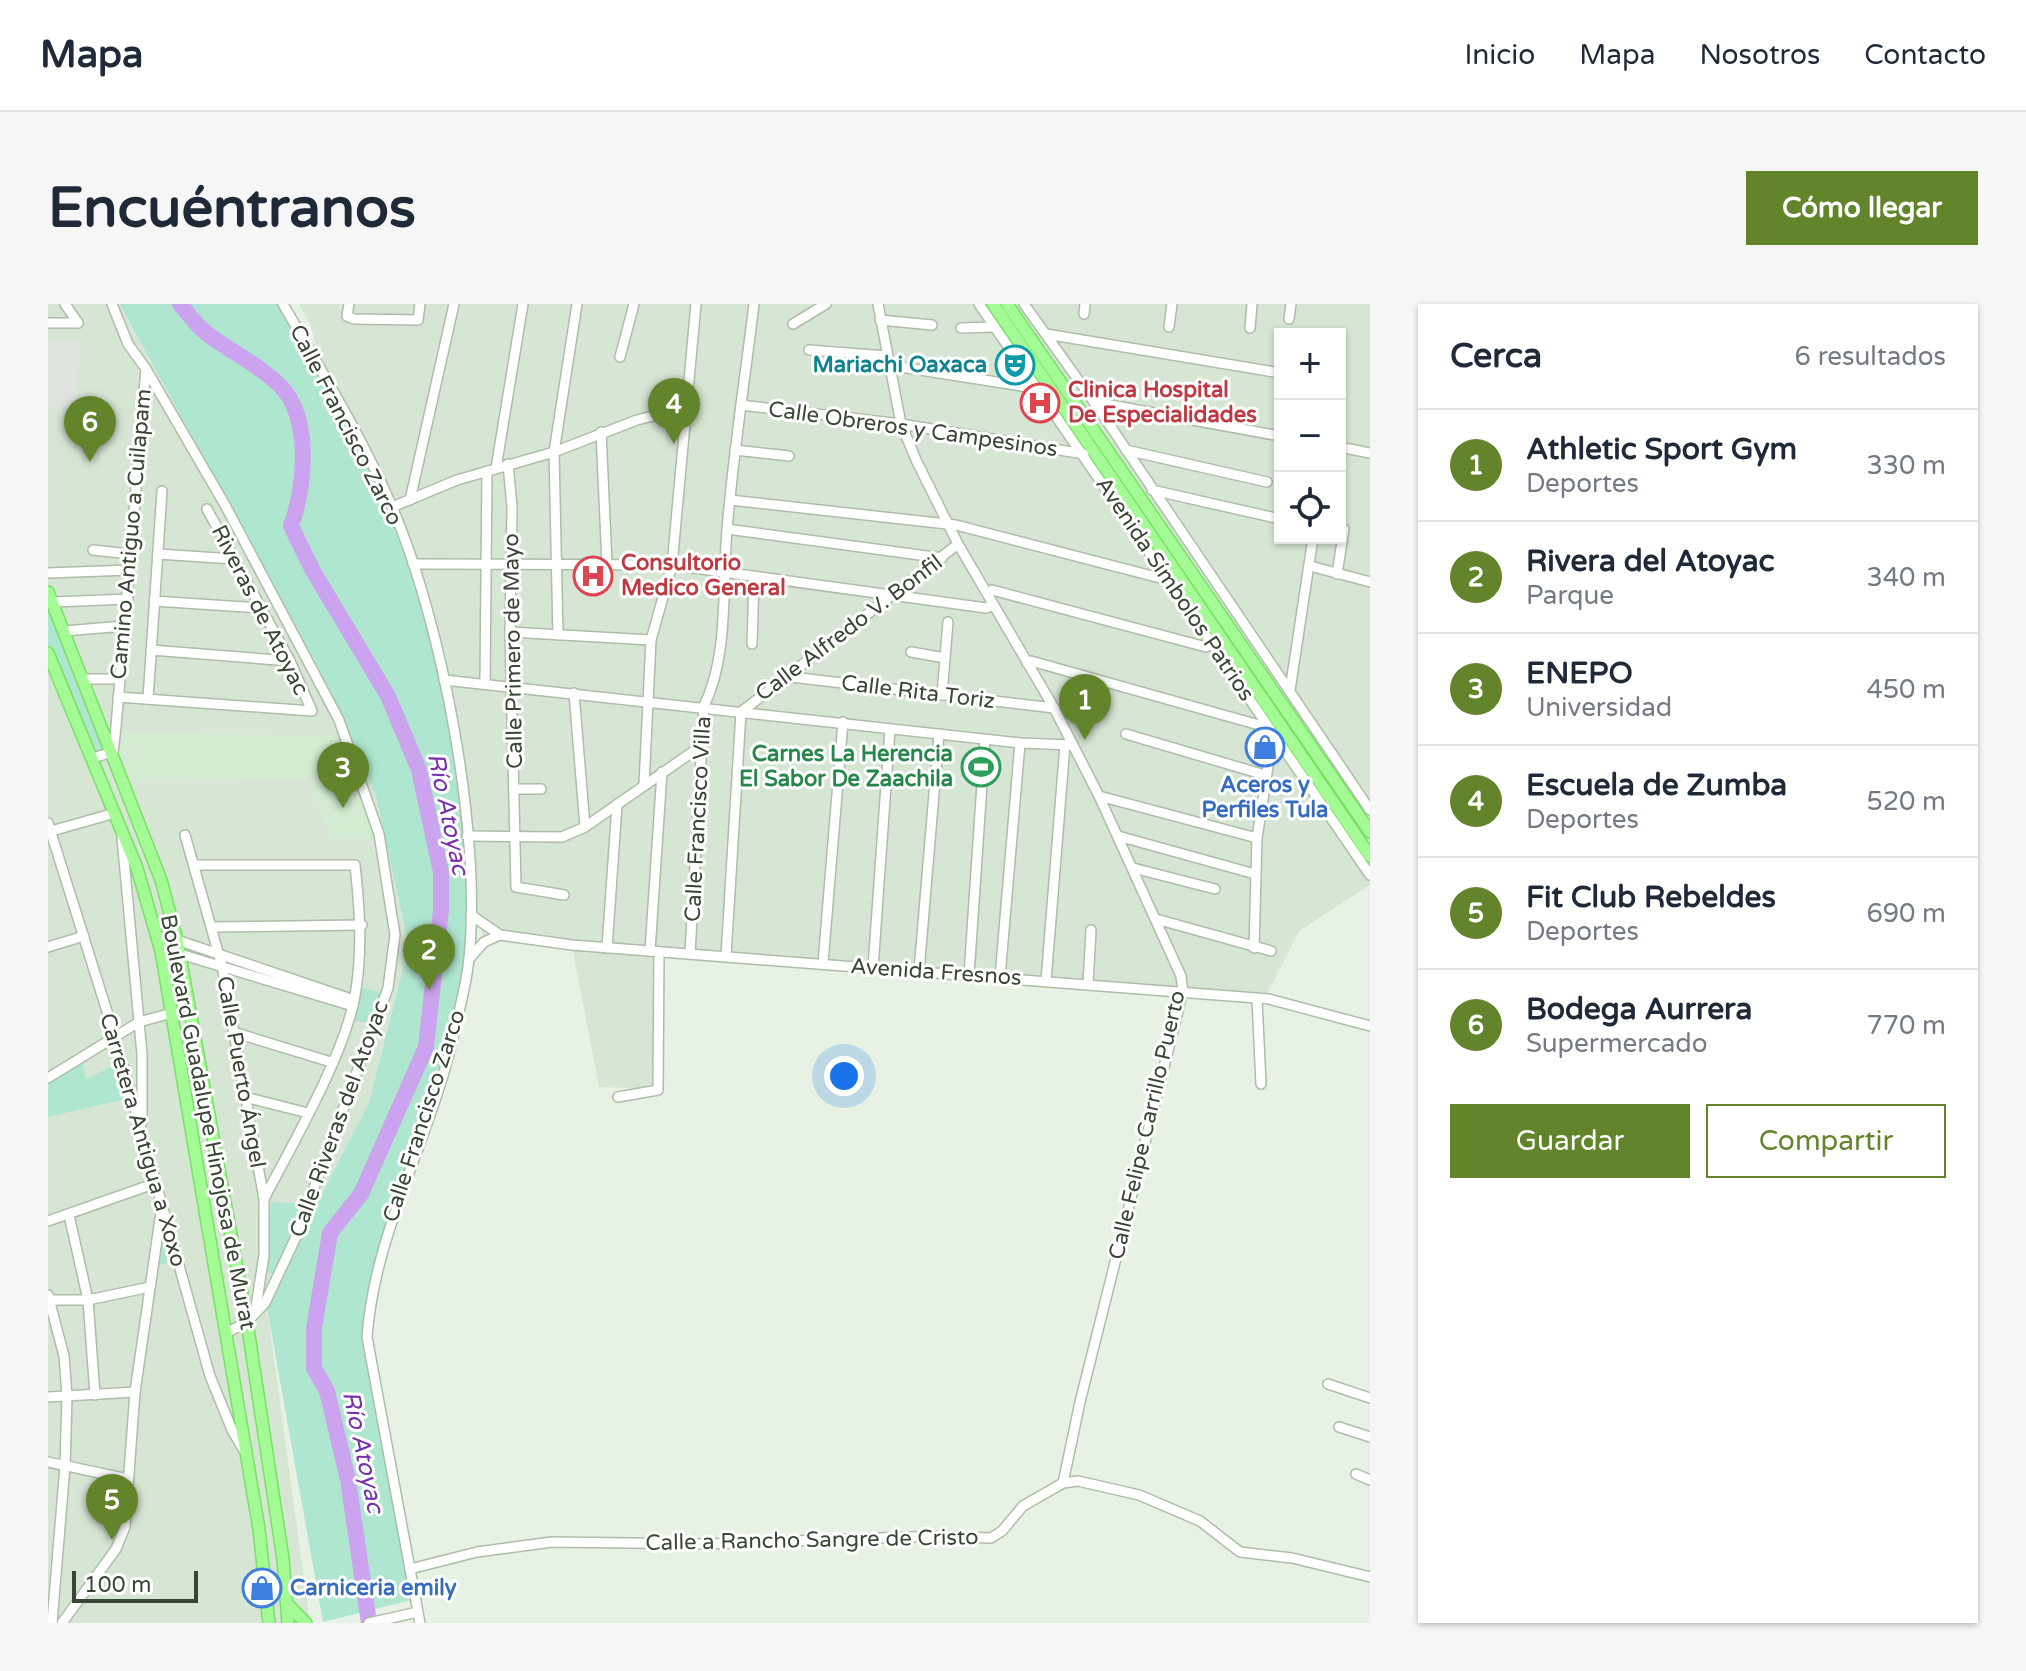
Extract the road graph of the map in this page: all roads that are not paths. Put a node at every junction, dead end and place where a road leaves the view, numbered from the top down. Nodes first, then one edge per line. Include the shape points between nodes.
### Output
1 (65, 304) edge
2 (112, 304) edge
3 (283, 304) edge
4 (349, 304) edge
5 (420, 304) edge
6 (454, 304) edge
7 (523, 304) edge
8 (577, 304) edge
9 (634, 304) edge
10 (696, 304) edge
11 (754, 304) edge
12 (826, 304) edge
13 (878, 304) edge
14 (979, 304) edge
15 (993, 304) edge
16 (1007, 304) edge
17 (1024, 304) edge
18 (1172, 304) edge
19 (1252, 304) edge
20 (1291, 304) edge
21 (1289, 319) dead end
22 (880, 320) junction
23 (48, 323) edge
24 (793, 324) dead end
25 (932, 325) dead end
26 (993, 327) junction
27 (1169, 327) dead end
28 (961, 328) dead end
29 (1250, 328) dead end
30 (1046, 334) junction
31 (809, 350) dead end
32 (620, 357) dead end
33 (887, 360) junction
34 (146, 369) junction
35 (1274, 372) edge
36 (1032, 384) junction
37 (1094, 402) junction
38 (741, 405) junction
39 (684, 408) junction
40 (901, 424) junction
41 (601, 432) junction
42 (1274, 435) edge
43 (1346, 448) edge
44 (735, 450) junction
45 (1126, 450) junction
46 (554, 452) junction
47 (1370, 453) edge
48 (1084, 454) junction
49 (789, 456) dead end
50 (508, 464) junction
51 (492, 469) junction
52 (1267, 482) dead end
53 (1152, 490) junction
54 (162, 491) dead end
55 (410, 500) junction
56 (730, 500) junction
57 (392, 507) junction
58 (207, 509) dead end
59 (1274, 518) edge
60 (949, 527) junction
61 (727, 529) junction
62 (958, 544) junction
63 (1312, 544) edge
64 (1342, 544) edge
65 (93, 550) dead end
66 (130, 554) junction
67 (158, 554) junction
68 (942, 558) junction
69 (234, 559) junction
70 (486, 563) junction
71 (510, 563) junction
72 (413, 564) junction
73 (557, 564) junction
74 (607, 564) junction
75 (672, 565) junction
76 (1310, 566) junction
77 (130, 570) junction
78 (724, 571) junction
79 (48, 573) edge
80 (1337, 574) junction
81 (1164, 576) junction
82 (754, 578) junction
83 (1370, 582) edge
84 (987, 593) junction
85 (895, 595) junction
86 (50, 597) edge
87 (128, 599) junction
88 (154, 601) junction
89 (993, 605) junction
90 (261, 608) junction
91 (948, 622) dead end
92 (124, 626) junction
93 (64, 631) junction
94 (510, 632) junction
95 (558, 635) junction
96 (651, 640) junction
97 (752, 644) dead end
98 (1210, 645) junction
99 (151, 650) junction
100 (911, 652) dead end
101 (48, 653) edge
102 (945, 658) junction
103 (290, 661) junction
104 (1027, 663) junction
105 (783, 676) junction
106 (83, 679) junction
107 (118, 679) junction
108 (444, 680) junction
109 (485, 683) junction
110 (511, 686) junction
111 (1290, 690) junction
112 (574, 693) junction
113 (942, 695) junction
114 (118, 697) junction
115 (148, 699) junction
116 (646, 700) junction
117 (704, 706) junction
118 (1054, 708) junction
119 (741, 712) junction
120 (843, 722) junction
121 (1264, 722) junction
122 (890, 729) junction
123 (939, 734) junction
124 (1126, 734) dead end
125 (1273, 734) junction
126 (985, 740) junction
127 (1020, 743) junction
128 (1068, 745) junction
129 (701, 746) junction
130 (113, 752) junction
131 (92, 758) junction
132 (662, 772) junction
133 (1265, 775) junction
134 (644, 785) junction
135 (515, 789) junction
136 (541, 789) dead end
137 (1099, 796) junction
138 (617, 805) junction
139 (1370, 809) edge
140 (115, 813) junction
141 (585, 827) junction
142 (49, 829) edge
143 (1370, 832) edge
144 (123, 833) junction
145 (185, 835) dead end
146 (467, 836) junction
147 (1118, 836) junction
148 (1257, 838) junction
149 (514, 839) junction
150 (1370, 856) edge
151 (195, 865) junction
152 (1133, 868) junction
153 (1255, 874) junction
154 (1370, 875) edge
155 (1215, 889) dead end
156 (564, 895) dead end
157 (471, 915) junction
158 (1156, 919) junction
159 (362, 925) junction
160 (212, 927) junction
161 (1091, 930) dead end
162 (500, 935) junction
163 (84, 936) junction
164 (177, 940) junction
165 (48, 947) edge
166 (607, 948) junction
167 (1254, 948) junction
168 (1271, 951) dead end
169 (654, 952) junction
170 (219, 953) junction
171 (690, 953) junction
172 (180, 954) junction
173 (726, 956) junction
174 (469, 959) junction
175 (823, 963) junction
176 (222, 966) junction
177 (873, 968) junction
178 (919, 971) junction
179 (969, 975) junction
180 (1000, 977) junction
181 (1046, 981) junction
182 (1088, 984) junction
183 (1183, 991) junction
184 (1257, 999) junction
185 (353, 1003) junction
186 (172, 1013) junction
187 (139, 1022) junction
188 (1370, 1026) edge
189 (233, 1032) junction
190 (115, 1037) junction
191 (48, 1062) edge
192 (331, 1062) junction
193 (50, 1077) edge
194 (1261, 1084) dead end
195 (245, 1097) junction
196 (618, 1097) dead end
197 (308, 1113) junction
198 (143, 1134) junction
199 (156, 1183) junction
200 (264, 1199) junction
201 (162, 1209) junction
202 (69, 1215) junction
203 (48, 1221) edge
204 (150, 1287) junction
205 (48, 1298) edge
206 (88, 1300) junction
207 (251, 1317) junction
208 (226, 1333) junction
209 (1328, 1384) dead end
210 (135, 1392) junction
211 (95, 1395) junction
212 (67, 1396) junction
213 (48, 1397) edge
214 (1370, 1398) edge
215 (1339, 1427) dead end
216 (1370, 1437) edge
217 (246, 1453) junction
218 (48, 1462) edge
219 (65, 1466) junction
220 (1356, 1474) dead end
221 (128, 1479) junction
222 (1370, 1480) edge
223 (1063, 1483) junction
224 (53, 1554) edge
225 (410, 1569) junction
226 (1370, 1577) edge
227 (286, 1604) junction
228 (419, 1618) edge
229 (52, 1623) edge
230 (62, 1623) edge
231 (269, 1623) edge
232 (288, 1623) edge
233 (306, 1623) edge
234 (369, 1623) edge

1 - 23 street via 78,323
2 - 34 street, Camino Antiguo a Cuilapam via 128,344
3 - 57 street, Calle Francisco Zarco
4 - 5 street via 347,316 418,320
6 - 55 street
7 - 51 street
8 - 46 street
9 - 32 street
10 - 39 street
11 - 38 street, Calle Francisco Villa
12 - 24 street
13 - 22 street, Calle Felipe Carrillo Puerto
14 - 26 street, Avenida Símbolos Patrios
15 - 150 main road, Avenida Símbolos Patrios
16 - 143 main road, Avenida Símbolos Patrios
17 - 30 street, Avenida Símbolos Patrios
18 - 27 street
19 - 29 street
20 - 21 street
22 - 25 street
22 - 33 street, Calle Felipe Carrillo Puerto
26 - 28 street
26 - 36 street, Avenida Símbolos Patrios
30 - 35 street
30 - 37 street, Avenida Símbolos Patrios
31 - 33 street
33 - 36 street
33 - 40 street, Calle Felipe Carrillo Puerto
34 - 66 street, Camino Antiguo a Cuilapam
34 - 207 street, Calle Riveras del Atoyac via 339,720 379,834 395,935 388,988 295,1239 265,1303
36 - 48 street, Avenida Símbolos Patrios
37 - 42 street
37 - 45 street, Avenida Símbolos Patrios
38 - 40 street, Calle Obreros y Campesinos
38 - 44 street, Calle Francisco Villa
39 - 41 street
39 - 75 street
40 - 48 street, Calle Obreros y Campesinos
40 - 60 street, Calle Felipe Carrillo Puerto
41 - 46 street
41 - 74 street
43 - 47 street
44 - 49 street
44 - 56 street, Calle Francisco Villa
45 - 52 street
45 - 53 street, Avenida Símbolos Patrios
46 - 50 street
46 - 73 street
48 - 81 street, Avenida Símbolos Patrios
50 - 51 street
50 - 71 street, Calle Primero de Mayo
51 - 55 street
51 - 70 street
53 - 59 street
53 - 111 street, Avenida Símbolos Patrios
54 - 67 street
55 - 57 street
56 - 60 street
56 - 61 street, Calle Francisco Villa
57 - 72 street, Calle Francisco Zarco
58 - 69 street, Riveras de Atoyac
60 - 62 street, Calle Felipe Carrillo Puerto
60 - 81 street
61 - 68 street
61 - 78 street, Calle Francisco Villa
62 - 68 street, Calle Alfredo V. Bonfil
62 - 84 street, Calle Felipe Carrillo Puerto
63 - 76 street
64 - 80 street
65 - 66 street
66 - 77 street, Camino Antiguo a Cuilapam
67 - 69 street
67 - 88 street
68 - 85 street, Calle Alfredo V. Bonfil
69 - 90 street, Riveras de Atoyac
70 - 71 street
70 - 72 street
70 - 109 street
71 - 73 street
71 - 94 street, Calle Primero de Mayo
72 - 108 street, Calle Francisco Zarco
73 - 74 street
73 - 95 street
74 - 75 street
75 - 78 street
75 - 96 street
76 - 80 street
76 - 111 street
77 - 79 street
77 - 87 street, Camino Antiguo a Cuilapam
78 - 82 street
78 - 117 street, Calle Francisco Villa via 713,687
80 - 83 street
81 - 98 street, Avenida Símbolos Patrios
82 - 85 street
82 - 97 street
84 - 89 street, Calle Felipe Carrillo Puerto
84 - 98 street via 992,590
85 - 89 street
85 - 105 street, Calle Alfredo V. Bonfil
86 - 87 street
86 - 93 main road, Boulevard Guadalupe Hinojosa de Murat
87 - 92 street, Camino Antiguo a Cuilapam
88 - 90 street
88 - 99 street
89 - 104 street, Calle Felipe Carrillo Puerto
90 - 103 street, Riveras de Atoyac
91 - 102 street
92 - 93 street
92 - 107 street, Camino Antiguo a Cuilapam
93 - 106 main road, Boulevard Guadalupe Hinojosa de Murat
94 - 95 street
94 - 110 street, Calle Primero de Mayo
95 - 96 street
96 - 116 street
98 - 121 street, Avenida Símbolos Patrios
99 - 103 street
99 - 115 street
100 - 102 street
101 - 131 main road, Boulevard Guadalupe Hinojosa de Murat
102 - 113 street
103 - 115 street, Riveras de Atoyac via 312,711
104 - 118 street, Calle Felipe Carrillo Puerto
104 - 121 street via 1259,725
105 - 113 street, Calle Rita Toriz
105 - 119 street, Calle Alfredo V. Bonfil
106 - 107 street
106 - 130 main road, Boulevard Guadalupe Hinojosa de Murat
107 - 114 street, Camino Antiguo a Cuilapam
108 - 109 street
108 - 146 street, Calle Francisco Zarco
109 - 110 street
110 - 112 street
110 - 135 street, Calle Primero de Mayo
111 - 139 street, Avenida Símbolos Patrios
112 - 116 street
112 - 141 street
113 - 118 street, Calle Rita Toriz
114 - 115 street
114 - 130 street, Camino Antiguo a Cuilapam
116 - 117 street
116 - 134 street
117 - 119 street
117 - 129 street, Calle Francisco Villa
118 - 128 street, Calle Felipe Carrillo Puerto
119 - 120 street
119 - 173 street
120 - 122 street
120 - 175 street
121 - 125 street, Avenida Símbolos Patrios
122 - 123 street
122 - 177 street
123 - 126 street
123 - 178 street
124 - 133 street
125 - 133 street
125 - 154 street, Avenida Símbolos Patrios
126 - 127 street
126 - 179 street
127 - 128 street
127 - 180 street
128 - 137 street, Calle Felipe Carrillo Puerto
128 - 181 street
129 - 132 street
129 - 171 street, Calle Francisco Villa
130 - 131 street
130 - 164 main road, Boulevard Guadalupe Hinojosa de Murat via 161,880
131 - 140 main road, Boulevard Guadalupe Hinojosa de Murat
132 - 134 street
132 - 169 street
133 - 148 street
134 - 138 street
135 - 136 street
135 - 149 street, Calle Primero de Mayo
137 - 147 street, Calle Felipe Carrillo Puerto
137 - 148 street
138 - 141 street
138 - 166 street
140 - 142 street
140 - 144 main road, Boulevard Guadalupe Hinojosa de Murat
141 - 149 street via 562,837
142 - 163 street, Carretera Antigua a Xoxo
144 - 186 main road, Boulevard Guadalupe Hinojosa de Murat via 149,907
144 - 187 street
145 - 151 street, Calle Puerto Ángel
146 - 149 street
146 - 157 street, Calle Francisco Zarco
147 - 152 street, Calle Felipe Carrillo Puerto
147 - 153 street
148 - 153 street
149 - 156 street, Calle Primero de Mayo via 518,890
151 - 159 street via 355,865
151 - 160 street, Calle Puerto Ángel
152 - 155 street
152 - 158 street, Calle Felipe Carrillo Puerto
153 - 167 street
157 - 162 street, Avenida Fresnos
157 - 174 street, Calle Francisco Zarco
158 - 167 street
158 - 183 street, Calle Felipe Carrillo Puerto
159 - 160 street
159 - 185 street
160 - 170 street, Calle Puerto Ángel
161 - 182 street
162 - 166 street, Avenida Fresnos
162 - 174 street via 484,942
163 - 165 street
163 - 190 street, Carretera Antigua a Xoxo
164 - 170 street
164 - 172 main road, Boulevard Guadalupe Hinojosa de Murat
166 - 169 street, Avenida Fresnos
167 - 168 street
169 - 171 street, Avenida Fresnos
169 - 196 street via 658,1090
170 - 176 street, Calle Puerto Ángel
170 - 185 street
171 - 173 street, Avenida Fresnos
172 - 176 street
172 - 207 main road, Boulevard Guadalupe Hinojosa de Murat
173 - 175 street, Avenida Fresnos
174 - 225 street, Calle Francisco Zarco via 455,1033 370,1294 367,1337 374,1391
175 - 177 street, Avenida Fresnos
176 - 185 street
176 - 189 street, Calle Puerto Ángel
177 - 178 street, Avenida Fresnos
178 - 179 street, Avenida Fresnos
179 - 180 street, Avenida Fresnos
180 - 181 street, Avenida Fresnos
181 - 182 street, Avenida Fresnos
182 - 183 street, Avenida Fresnos
183 - 184 street, Avenida Fresnos
183 - 223 street, Calle Felipe Carrillo Puerto
184 - 188 street, Avenida Fresnos
184 - 194 street
185 - 192 street
186 - 187 street
186 - 208 main road, Boulevard Guadalupe Hinojosa de Murat
187 - 190 street
187 - 198 street
189 - 192 street
189 - 195 street, Calle Puerto Ángel
190 - 193 street
190 - 198 street, Carretera Antigua a Xoxo
191 - 193 street
192 - 197 street
195 - 197 street
195 - 200 street, Calle Puerto Ángel
197 - 200 street
198 - 199 street, Carretera Antigua a Xoxo
199 - 201 street, Carretera Antigua a Xoxo
199 - 202 street
200 - 207 street, Calle Puerto Ángel via 264,1255
201 - 204 street
201 - 217 street, Carretera Antigua a Xoxo via 210,1376
202 - 203 street
202 - 206 street
204 - 206 street
204 - 210 street
205 - 206 street
205 - 212 street via 64,1356
206 - 211 street
207 - 208 street
207 - 227 main road, Boulevard Guadalupe Hinojosa de Murat
208 - 217 main road, Boulevard Guadalupe Hinojosa de Murat
209 - 214 street
210 - 211 street
210 - 221 street
211 - 212 street
212 - 213 street
212 - 219 street
215 - 216 street
217 - 231 main road, Boulevard Guadalupe Hinojosa de Murat
218 - 219 street
219 - 221 street
219 - 224 street
220 - 222 street
221 - 230 street via 125,1527 116,1549
223 - 225 street, Calle a Rancho Sangre de Cristo via 1023,1506 991,1538 552,1542 477,1552
223 - 226 street via 1078,1481 1139,1495 1200,1521 1240,1552
224 - 229 street
225 - 228 street, Calle Francisco Zarco
227 - 232 main road, Boulevard Guadalupe Hinojosa de Murat
227 - 233 main road
228 - 234 street

